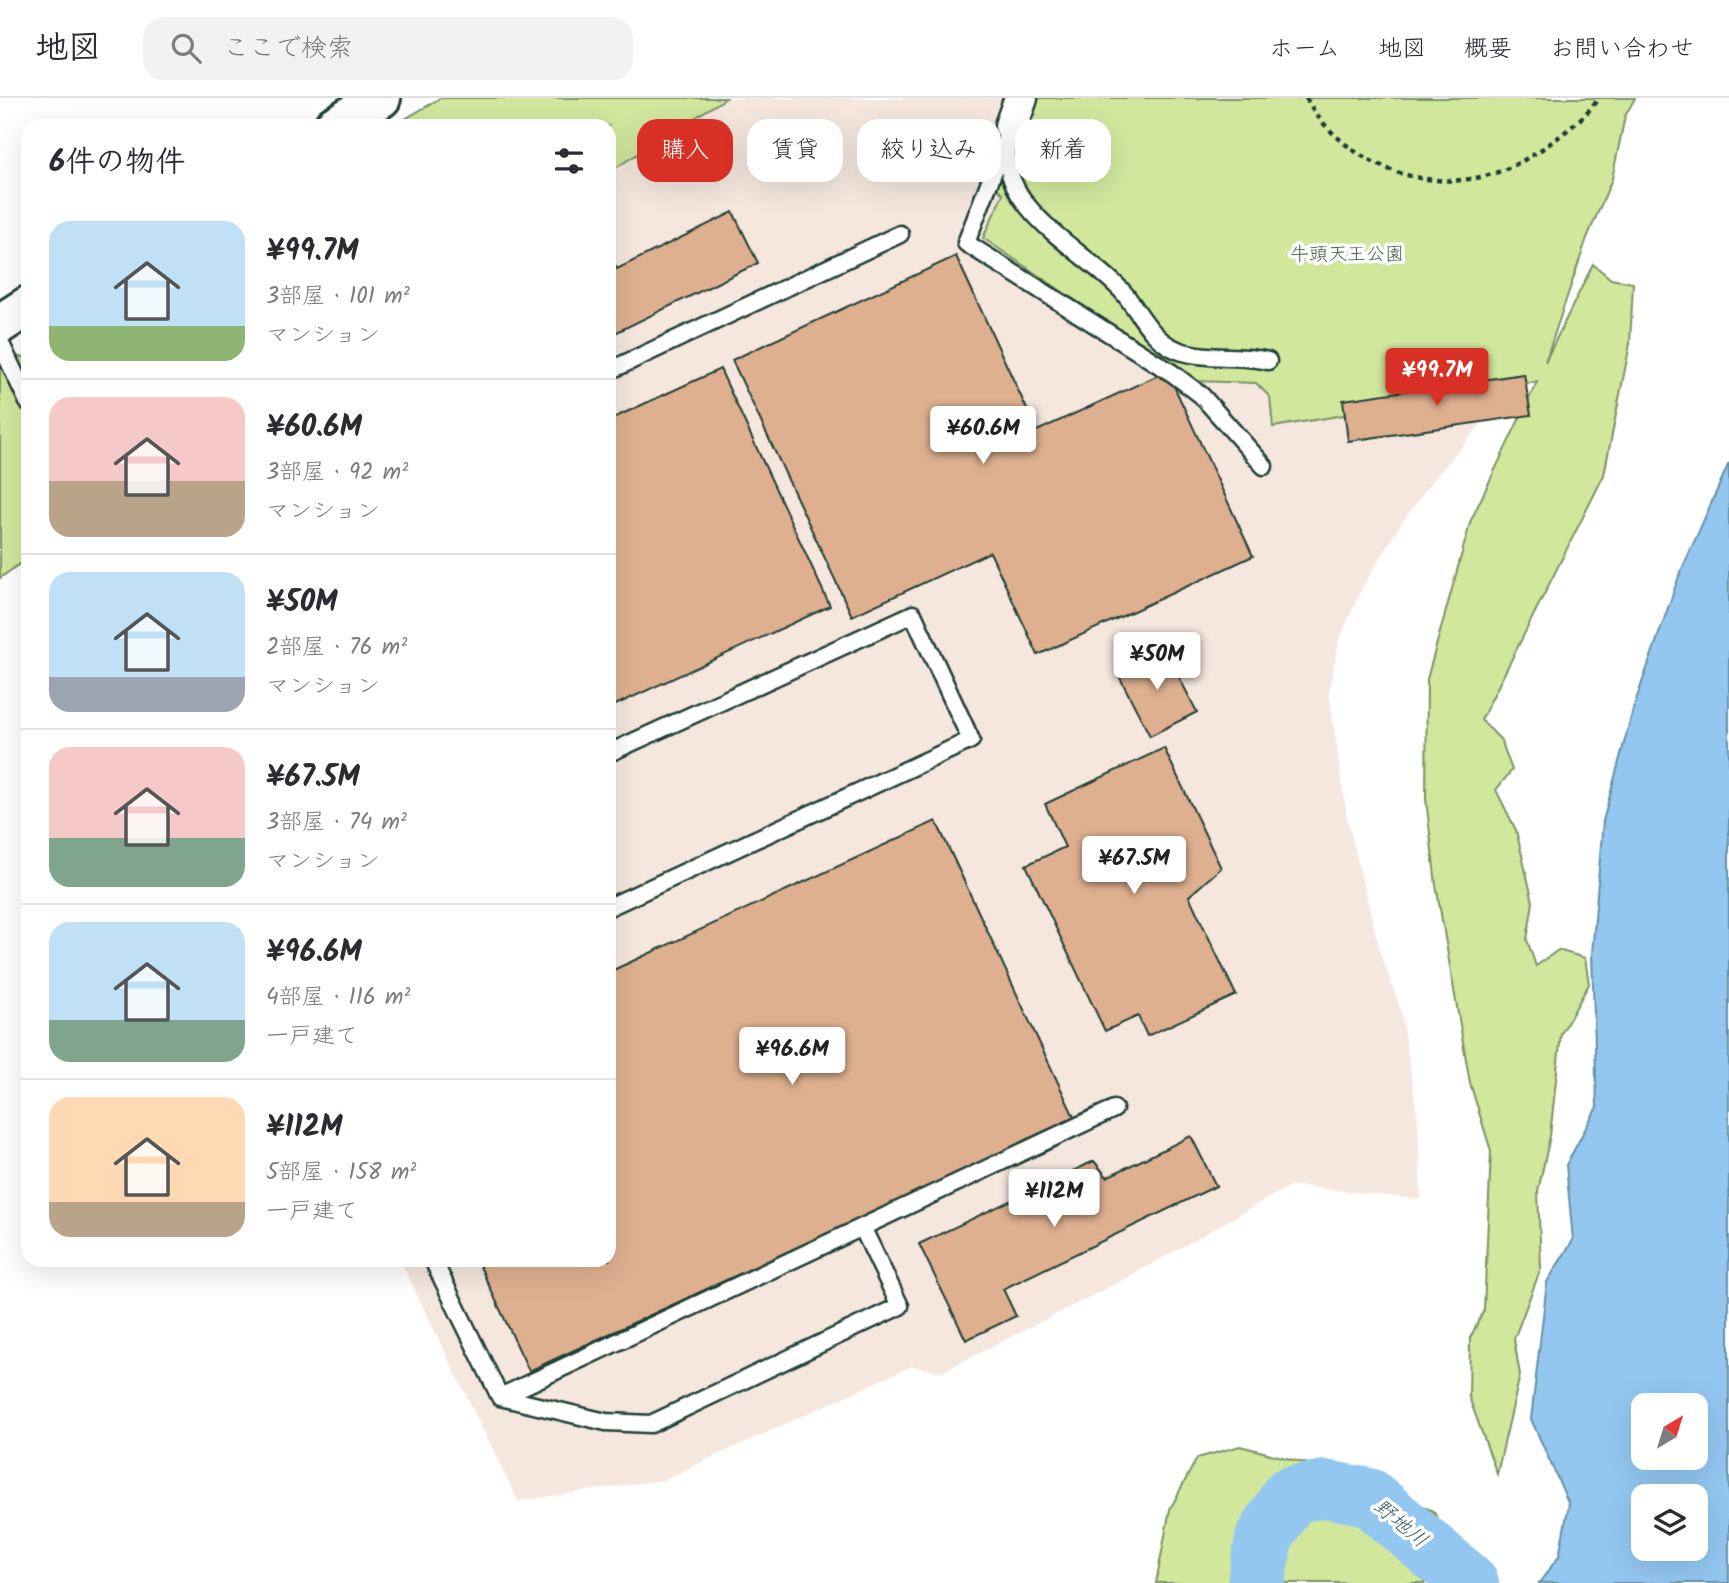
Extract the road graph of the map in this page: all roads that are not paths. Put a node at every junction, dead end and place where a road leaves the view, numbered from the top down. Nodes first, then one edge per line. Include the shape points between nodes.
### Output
1 (381, 98) edge
2 (1016, 112) edge
3 (346, 119) edge
4 (900, 234) dead end
5 (21, 310) edge
6 (0, 324) edge
7 (0, 342) edge
8 (1269, 361) dead end
9 (616, 368) edge
10 (21, 387) edge
11 (1264, 466) dead end
12 (616, 750) edge
13 (616, 904) edge
14 (1114, 1109) dead end
15 (862, 1227) junction
16 (436, 1267) edge
17 (500, 1397) junction

1 - 3 main road
2 - 8 lane via 1007,154 1009,170 1026,204 1121,290 1160,339 1174,349 1192,353
2 - 11 lane via 966,243 1172,373 1201,396
4 - 9 lane
5 - 6 main road
7 - 10 lane
12 - 13 lane via 913,614 971,740
14 - 15 lane
15 - 17 lane
15 - 17 lane via 900,1307 651,1424 606,1422
16 - 17 lane

